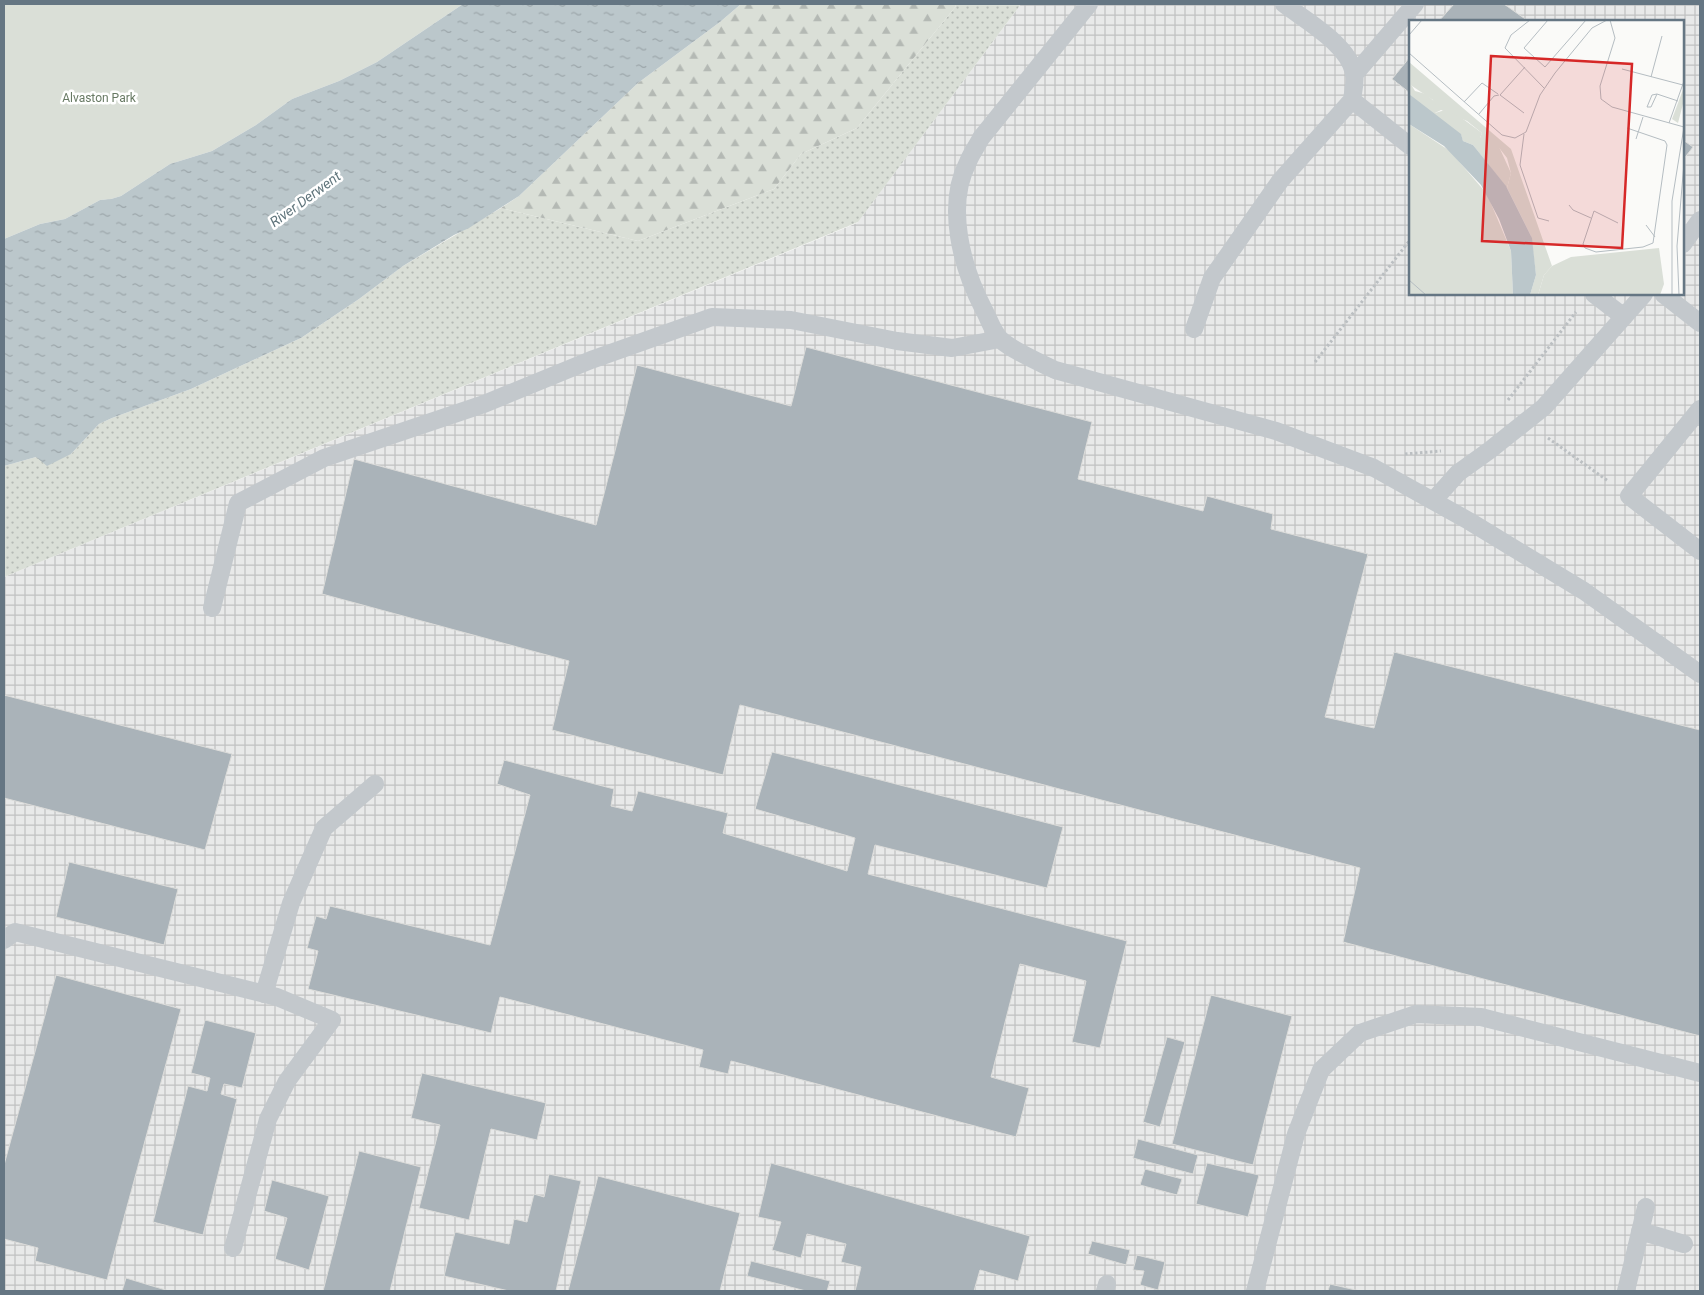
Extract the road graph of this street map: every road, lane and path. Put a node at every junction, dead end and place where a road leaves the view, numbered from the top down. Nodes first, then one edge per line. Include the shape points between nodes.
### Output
1 (1089, 4) edge
2 (1284, 4) edge
3 (1415, 4) edge
4 (1354, 75) junction
5 (1352, 100) junction
6 (1409, 145) edge
7 (1700, 220) edge
8 (1409, 241) edge
9 (1684, 243) edge
10 (1595, 295) edge
11 (1643, 295) edge
12 (1663, 295) edge
13 (1578, 310) dead end
14 (1624, 316) junction
15 (1700, 323) edge
16 (1194, 329) dead end
17 (1000, 339) junction
18 (1314, 362) dead end
19 (1700, 408) edge
20 (1526, 422) junction
21 (1448, 448) dead end
22 (1402, 453) dead end
23 (1629, 496) junction
24 (1433, 501) junction
25 (1700, 551) edge
26 (212, 608) dead end
27 (1700, 674) edge
28 (374, 784) dead end
29 (8, 934) edge
30 (264, 994) junction
31 (1700, 1073) edge
32 (1646, 1206) dead end
33 (1640, 1231) junction
34 (1684, 1244) dead end
35 (233, 1248) dead end
36 (1255, 1291) edge
37 (1626, 1291) edge

1 - 17 lane via 981,138 967,163 959,190 958,223 963,256 972,288
2 - 4 lane via 1334,42 1345,54
3 - 4 lane
4 - 5 lane
5 - 6 lane
5 - 16 lane via 1280,181 1212,278
7 - 9 lane
8 - 18 path
10 - 14 lane
11 - 14 lane
12 - 15 lane
13 - 20 path via 1504,404
14 - 20 lane via 1544,408
17 - 24 lane via 1054,370 1276,431 1374,468
17 - 26 lane via 952,348 897,341 791,320 712,317 591,360 484,404 324,458 238,503
19 - 23 lane
20 - 23 path
20 - 24 lane via 1458,473
21 - 22 path via 1439,452
23 - 25 lane
24 - 27 lane via 1584,590
28 - 30 lane via 324,828 291,903
29 - 30 lane
30 - 35 lane via 332,1020 287,1081 268,1118
31 - 36 lane via 1480,1017 1416,1014 1360,1033 1321,1070 1296,1134
32 - 33 lane
33 - 34 lane
33 - 37 lane

